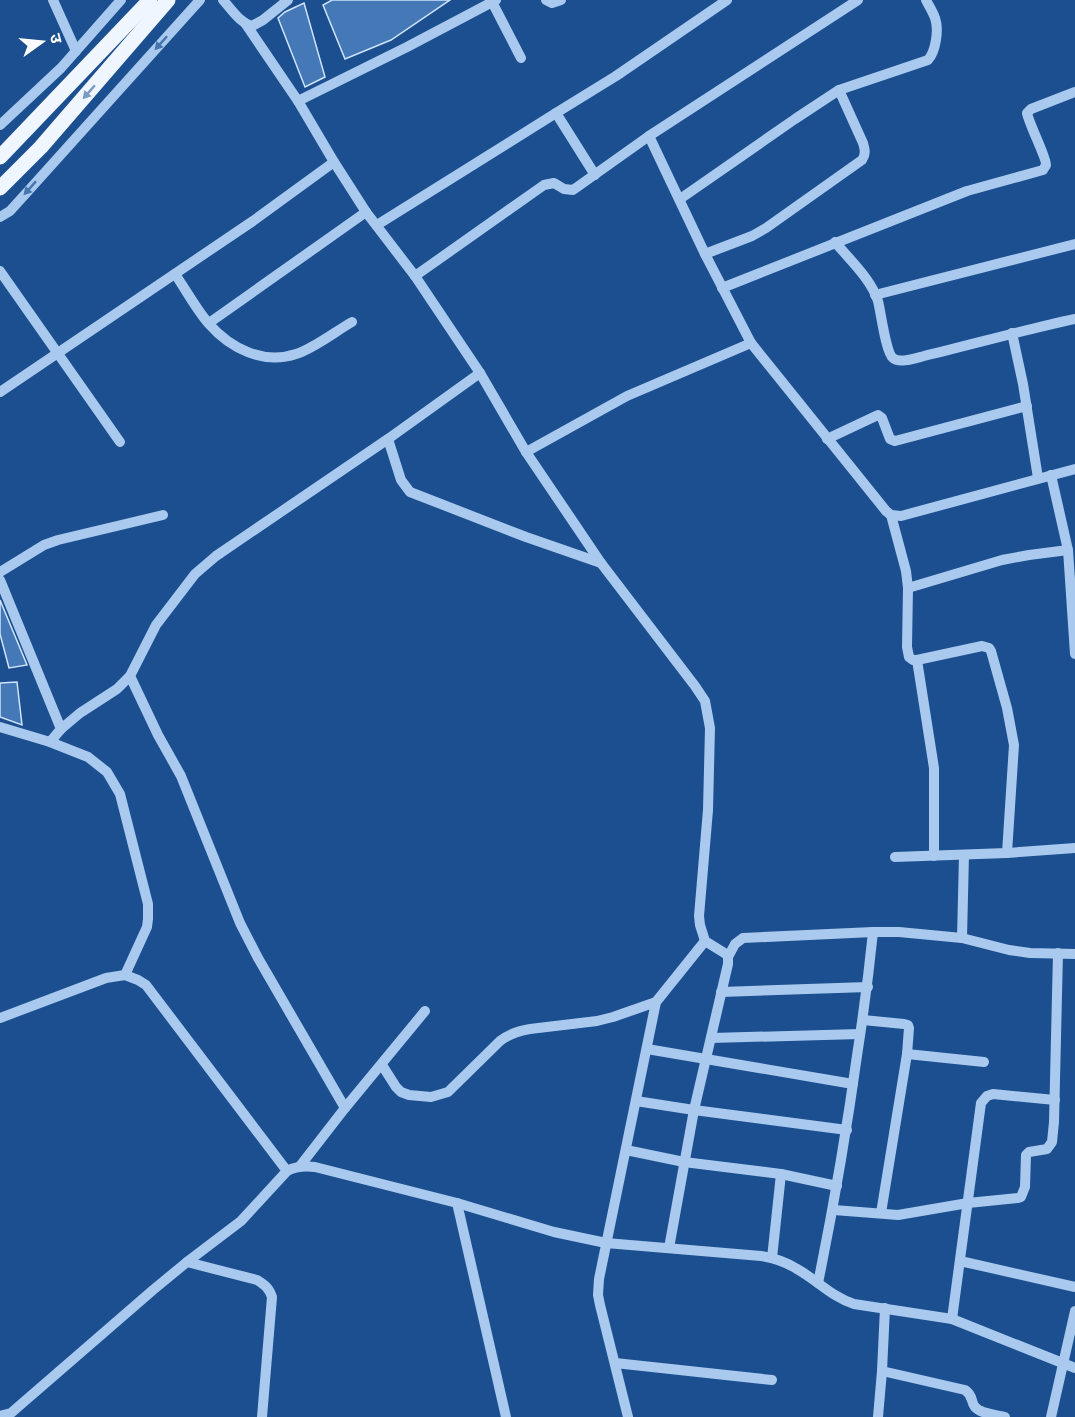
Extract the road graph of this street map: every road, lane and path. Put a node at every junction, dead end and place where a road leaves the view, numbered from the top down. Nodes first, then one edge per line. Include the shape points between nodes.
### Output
1 (53, 0) edge
2 (121, 0) edge
3 (150, 0) edge
4 (168, 0) edge
5 (200, 0) edge
6 (223, 0) edge
7 (288, 0) edge
8 (546, 0) edge
9 (561, 0) edge
10 (727, 0) edge
11 (858, 0) edge
12 (926, 0) edge
13 (493, 1) edge
14 (245, 23) junction
15 (76, 51) junction
16 (521, 58) dead end
17 (839, 90) junction
18 (1075, 92) edge
19 (298, 101) junction
20 (556, 112) junction
21 (0, 125) edge
22 (649, 136) junction
23 (0, 157) edge
24 (334, 162) junction
25 (595, 175) junction
26 (0, 188) edge
27 (680, 199) junction
28 (366, 212) junction
29 (0, 217) edge
30 (378, 225) junction
31 (836, 242) junction
32 (1075, 244) edge
33 (705, 254) junction
34 (0, 270) edge
35 (175, 274) junction
36 (414, 276) junction
37 (722, 288) junction
38 (875, 294) junction
39 (1075, 319) edge
40 (352, 322) dead end
41 (209, 323) junction
42 (1012, 333) junction
43 (751, 343) junction
44 (58, 353) junction
45 (480, 373) junction
46 (0, 392) edge
47 (1027, 406) junction
48 (388, 439) junction
49 (827, 439) junction
50 (120, 442) dead end
51 (526, 452) junction
52 (1075, 469) edge
53 (1051, 475) junction
54 (1038, 478) junction
55 (163, 515) dead end
56 (891, 515) junction
57 (1068, 550) junction
58 (601, 563) junction
59 (0, 572) edge
60 (0, 580) edge
61 (908, 588) junction
62 (1075, 654) edge
63 (917, 660) junction
64 (130, 676) junction
65 (0, 727) edge
66 (61, 729) junction
67 (50, 742) junction
68 (1075, 848) edge
69 (1007, 853) junction
70 (964, 855) junction
71 (934, 856) junction
72 (894, 857) dead end
73 (873, 932) junction
74 (962, 938) junction
75 (705, 941) junction
76 (1058, 953) junction
77 (1075, 954) edge
78 (728, 957) junction
79 (124, 975) junction
80 (868, 987) junction
81 (721, 992) junction
82 (656, 1002) junction
83 (425, 1011) dead end
84 (0, 1018) edge
85 (863, 1020) junction
86 (860, 1034) junction
87 (711, 1038) junction
88 (647, 1049) junction
89 (907, 1054) junction
90 (706, 1060) junction
91 (984, 1062) dead end
92 (382, 1065) junction
93 (853, 1084) junction
94 (1055, 1100) junction
95 (636, 1101) junction
96 (345, 1108) junction
97 (694, 1110) junction
98 (847, 1130) junction
99 (626, 1150) junction
100 (684, 1162) junction
101 (300, 1166) junction
102 (287, 1172) junction
103 (781, 1174) junction
104 (837, 1186) junction
105 (457, 1203) junction
106 (968, 1203) junction
107 (834, 1210) junction
108 (881, 1213) junction
109 (606, 1243) junction
110 (669, 1248) junction
111 (772, 1258) junction
112 (960, 1260) junction
113 (187, 1262) junction
114 (818, 1283) junction
115 (1075, 1287) edge
116 (885, 1308) junction
117 (1075, 1311) edge
118 (952, 1319) junction
119 (615, 1363) junction
120 (1064, 1365) junction
121 (1075, 1368) edge
122 (882, 1371) junction
123 (772, 1380) dead end
124 (972, 1400) junction
125 (1, 1417) edge
126 (262, 1417) edge
127 (506, 1417) edge
128 (628, 1417) edge
129 (878, 1417) edge
130 (969, 1417) edge
131 (1005, 1417) edge
132 (1051, 1417) edge

1 - 15 street
2 - 15 street
3 - 23 main road
4 -> 26 main road via 41,147
5 -> 29 street via 10,211
6 - 14 street
7 - 14 street via 257,24
8 - 9 street
10 - 20 street
11 - 22 street
12 - 17 street via 937,24 931,57
13 - 16 street
13 - 19 street
14 - 19 street
15 - 21 street
17 - 27 street
17 - 33 street via 863,143 862,160 766,228
18 - 31 street via 1027,113 1045,159 1043,170 967,191
19 - 24 street
20 - 25 street
20 - 30 street
22 - 25 street
22 - 27 street
24 - 28 street
24 - 35 street
25 - 36 street via 573,190 554,183 544,184
27 - 33 street
28 - 30 street
28 - 41 street
30 - 36 street
31 - 37 street
31 - 38 street
32 - 38 street
33 - 37 street
34 - 44 street
35 - 41 street
35 - 44 street
36 - 45 street
37 - 43 street
38 - 42 street via 888,350 898,361
39 - 42 street
40 - 41 street via 307,349 279,358 249,353
42 - 47 street
43 - 49 street
43 - 51 street via 627,396
44 - 46 street
44 - 50 street
45 - 48 street
45 - 51 street
47 - 49 street via 892,441 878,415
47 - 54 street
48 - 58 street via 401,480 410,492
48 - 64 street via 195,574 156,625
49 - 56 street
51 - 58 street
52 - 53 street
53 - 54 street
53 - 57 street
54 - 56 street via 901,516
55 - 59 street via 58,540
56 - 61 street
57 - 61 street via 1002,560
57 - 62 street
58 - 75 street via 705,701 710,728 708,810 699,916
60 - 66 street
61 - 63 street via 907,652
63 - 69 street via 982,646 991,651 1014,745
63 - 71 street via 934,768
64 - 66 street
64 - 96 street via 181,776 240,923
65 - 67 street
66 - 67 street
67 - 79 street via 97,764 107,772 120,794 148,904 147,927
68 - 69 street
69 - 70 street
70 - 71 street
70 - 74 street
71 - 72 street
73 - 74 street
73 - 78 street via 742,938
73 - 80 street
74 - 76 street via 1009,950
75 - 78 street
75 - 82 street
76 - 77 street
76 - 94 street
78 - 81 street
79 - 84 street via 106,978
79 - 102 street via 146,985
80 - 81 street
80 - 85 street
81 - 87 street
82 - 88 street
82 - 92 street via 597,1021 520,1030 508,1035 448,1092 431,1097 401,1092
83 - 92 street
85 - 86 street
85 - 89 street via 908,1025
86 - 87 street
86 - 93 street
87 - 90 street
88 - 90 street
88 - 95 street
89 - 91 street
89 - 108 street
90 - 93 street
90 - 97 street
92 - 96 street
93 - 98 street
94 - 106 street via 1052,1142 1047,1149 1026,1155 1021,1197
94 - 106 street via 998,1094 983,1100
95 - 97 street
95 - 99 street
96 - 101 street
97 - 98 street
97 - 100 street
98 - 104 street
99 - 100 street
99 - 109 street
100 - 103 street
100 - 110 street
101 - 102 street
101 - 105 street
102 - 113 street via 242,1221
103 - 104 street
103 - 111 street
104 - 107 street
105 - 109 street
105 - 127 street
106 - 108 street via 907,1215
106 - 112 street
107 - 108 street
107 - 114 street
109 - 110 street
109 - 119 street via 598,1295
110 - 111 street
111 - 114 street
112 - 115 street
112 - 118 street
113 - 125 street via 11,1413
113 - 126 street via 257,1280 270,1290
114 - 116 street via 854,1304
116 - 118 street
116 - 122 street
117 - 120 street
118 - 120 street
119 - 123 street
119 - 128 street
120 - 121 street
120 - 132 street
122 - 124 street via 965,1390
122 - 129 street
124 - 130 street
124 - 131 street via 978,1410

